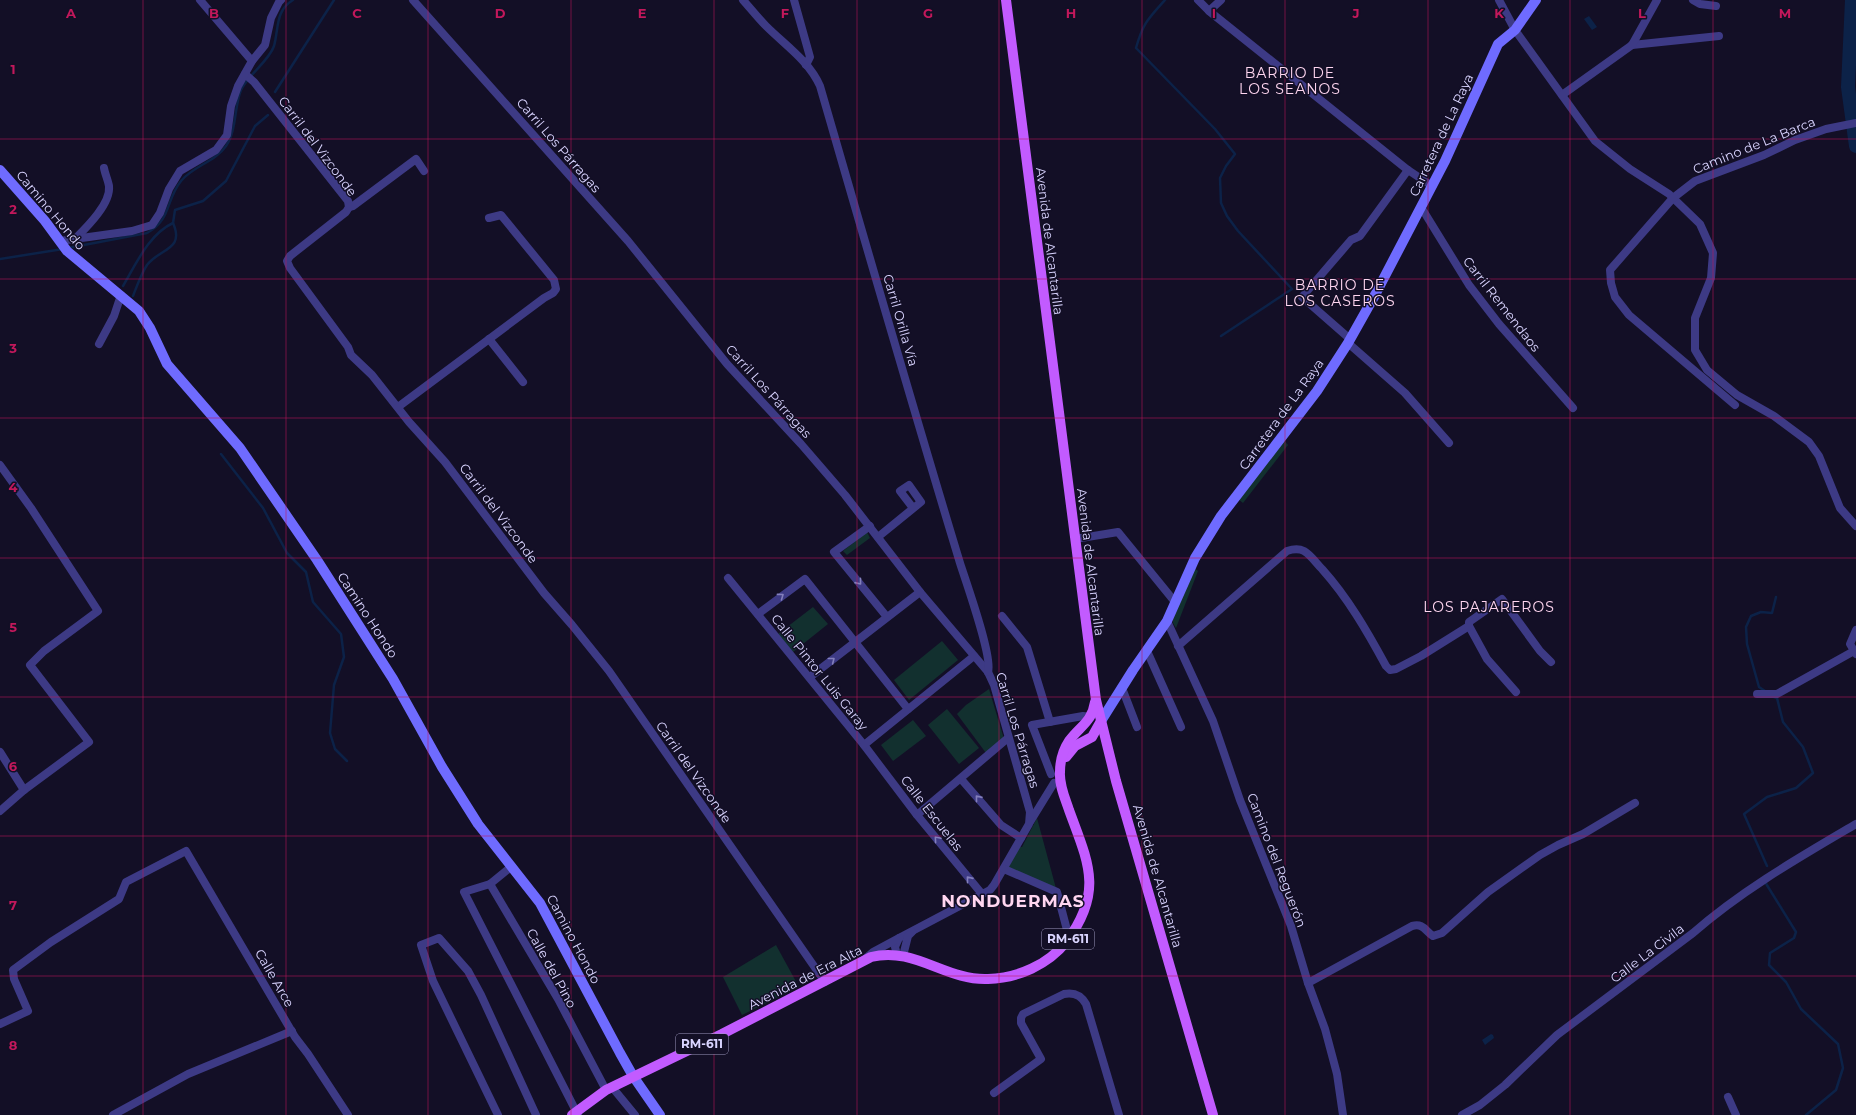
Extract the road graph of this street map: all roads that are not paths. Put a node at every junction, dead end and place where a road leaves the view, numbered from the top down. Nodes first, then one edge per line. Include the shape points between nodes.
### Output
1 (200, 0) edge
2 (281, 0) edge
3 (413, 0) edge
4 (743, 0) edge
5 (794, 0) edge
6 (1006, 0) edge
7 (1198, 0) edge
8 (1221, 0) edge
9 (1499, 0) edge
10 (1536, 0) edge
11 (1657, 0) edge
12 (1693, 0) edge
13 (1716, 6) dead end
14 (1210, 11) junction
15 (1515, 30) junction
16 (1719, 36) dead end
17 (1632, 45) junction
18 (252, 61) junction
19 (806, 65) junction
20 (245, 74) junction
21 (1562, 95) junction
22 (1856, 123) edge
23 (104, 168) dead end
24 (0, 170) edge
25 (1408, 170) junction
26 (424, 171) dead end
27 (1432, 186) junction
28 (1673, 198) junction
29 (349, 207) junction
30 (1421, 207) junction
31 (489, 218) dead end
32 (74, 240) junction
33 (60, 241) junction
34 (121, 295) junction
35 (489, 339) junction
36 (1349, 341) junction
37 (99, 344) dead end
38 (523, 382) dead end
39 (1735, 405) dead end
40 (398, 407) junction
41 (1573, 408) dead end
42 (1449, 443) dead end
43 (0, 465) edge
44 (913, 508) dead end
45 (870, 526) junction
46 (1856, 526) edge
47 (878, 537) junction
48 (1075, 539) junction
49 (728, 578) dead end
50 (920, 592) junction
51 (1175, 602) junction
52 (758, 614) junction
53 (1002, 616) dead end
54 (887, 617) junction
55 (1167, 621) junction
56 (1469, 626) junction
57 (1856, 630) edge
58 (854, 642) junction
59 (1178, 646) junction
60 (1147, 651) junction
61 (1855, 652) edge
62 (974, 656) junction
63 (1551, 662) dead end
64 (988, 672) junction
65 (810, 677) junction
66 (1122, 688) junction
67 (1516, 692) dead end
68 (1757, 694) dead end
69 (908, 709) junction
70 (1096, 719) junction
71 (1050, 722) junction
72 (1083, 726) junction
73 (1137, 727) dead end
74 (1181, 727) dead end
75 (1008, 738) junction
76 (1089, 740) junction
77 (864, 744) junction
78 (0, 752) edge
79 (1108, 752) junction
80 (1060, 768) junction
81 (1051, 774) dead end
82 (961, 778) junction
83 (1054, 783) dead end
84 (24, 790) junction
85 (1635, 803) dead end
86 (0, 811) edge
87 (917, 815) junction
88 (1029, 824) junction
89 (1856, 824) edge
90 (1021, 838) junction
91 (512, 866) junction
92 (1004, 869) junction
93 (490, 884) junction
94 (982, 894) junction
95 (1067, 930) dead end
96 (912, 932) junction
97 (899, 938) junction
98 (900, 955) junction
99 (864, 960) junction
100 (825, 982) junction
101 (1308, 983) junction
102 (0, 1024) edge
103 (292, 1031) junction
104 (633, 1076) junction
105 (609, 1088) junction
106 (994, 1093) dead end
107 (1728, 1097) dead end
108 (575, 1114) edge
109 (113, 1115) edge
110 (348, 1115) edge
111 (498, 1115) edge
112 (536, 1115) edge
113 (635, 1115) edge
114 (660, 1115) edge
115 (1118, 1115) edge
116 (1213, 1115) edge
117 (1343, 1115) edge
118 (1462, 1115) edge
119 (1736, 1115) edge

1 - 18 street
2 - 18 street via 271,18 265,45
3 - 45 street, Carril Los Párragas via 628,241 727,364 801,444
4 - 19 street, Carril Orilla Vía
5 - 19 street via 810,57
6 - 48 main road, Avenida de Alcantarilla
7 - 14 street
8 - 14 street
9 - 15 street
10 - 15 main road, Carretera de La Raya
11 - 17 street
12 - 13 street via 1700,4
14 - 25 street
15 - 21 street
15 - 27 main road, Carretera de La Raya via 1498,44
16 - 17 street
17 - 21 street
18 - 20 street
19 - 64 street, Carril Orilla Vía via 820,86 979,625 989,660
20 - 29 street, Carril del Vizconde via 348,202
20 - 32 street via 231,106 226,135 216,150 180,171 152,224 132,231
21 - 28 street via 1596,141 1630,169
22 - 28 street, Camino de La Barca via 1826,129 1795,140 1695,181
23 - 32 street via 109,187 105,202 91,224
24 - 33 main road, Camino Hondo
25 - 27 street
25 - 36 street via 1360,236 1351,240 1302,297
26 - 29 street via 416,159
27 - 30 main road, Carretera de La Raya
28 - 39 street, Camino de La Barca via 1610,270 1610,283 1615,296 1629,315
28 - 46 street via 1700,224 1713,254 1711,278 1695,318 1695,350 1707,370 1737,395 1774,416 1809,442 1819,456 1840,508
29 - 40 street, Carril del Vizconde via 290,256 288,261 290,268 348,347 351,355 372,375
30 - 36 main road, Carretera de La Raya
30 - 41 street, Carril Remendaos via 1469,285 1499,324
31 - 35 street via 501,215 554,280 556,289
32 - 33 street
33 - 34 main road, Camino Hondo via 78,262
34 - 37 street via 114,316
34 - 91 main road, Camino Hondo via 139,311 167,364 240,448 393,679 442,767 478,824
35 - 38 street
35 - 40 street
36 - 42 street via 1405,393
36 - 51 main road, Carretera de La Raya via 1317,391 1221,516 1195,558
40 - 100 street, Carril del Vizconde via 445,462 544,593 609,671
43 - 84 street via 98,611 44,651 30,665 89,742
44 - 47 street
45 - 47 street, Carril Los Párragas
45 -> 54 street via 834,552
47 - 50 street, Carril Los Párragas
48 - 51 street via 1118,532
48 - 70 main road, Avenida de Alcantarilla via 1096,700
49 - 52 street, Calle Pintor Luis Garay
50 - 54 street
50 - 62 street, Carril Los Párragas
51 - 55 main road, Carretera de La Raya
52 -> 58 street via 805,579
52 - 65 street, Calle Pintor Luis Garay
53 - 71 street via 1027,647
54 - 58 street
55 - 59 street, Camino del Reguerón
55 - 60 main road, Carretera de La Raya
56 - 59 street via 1421,656 1390,670 1365,627 1328,575 1303,550 1295,548 1287,551
56 - 63 street via 1468,622 1502,599
56 - 67 street via 1487,659
57 - 61 street via 1850,644
65 -> 58 street
58 - 69 street
59 - 101 street, Camino del Reguerón via 1213,722 1240,800 1291,926
60 - 66 main road, Carretera de La Raya
60 - 74 street
61 - 68 street via 1777,694
62 - 64 street, Carril Los Párragas
62 - 69 street
64 - 75 street, Carril Los Párragas
65 - 77 street, Calle Pintor Luis Garay
66 - 70 main road, Carretera de La Raya
66 - 73 street
69 - 77 street
70 - 71 street via 1083,716
70 - 72 main road
70 - 76 main road
70 - 79 main road, Avenida de Alcantarilla
71 - 81 street via 1032,725
72 - 76 street via 1082,735
72 - 80 main road, Avenida de Era Alta / RM-611 via 1066,746
75 - 82 street
75 - 88 street, Carril Los Párragas via 1030,812
76 - 79 main road via 1099,742
76 - 80 main road via 1072,749
77 - 87 street, Calle Escuelas
78 - 84 street
79 - 116 main road, Avenida de Alcantarilla
80 - 98 main road, Avenida de Era Alta / RM-611 via 1060,783 1086,858 1090,883 1085,910 1062,947 1029,970 987,979 959,976
82 - 87 street
90 -> 82 street via 1001,826
83 - 88 street
84 - 86 street
85 - 101 street via 1583,834 1540,855 1484,895 1442,933 1433,936 1424,926 1412,926
94 -> 87 street, Calle Escuelas
88 - 90 street
89 - 118 street, Calle La Civila via 1789,863 1712,916 1693,934 1557,1035 1505,1085
90 - 92 street
91 - 93 street
91 - 104 main road, Camino Hondo via 540,903
92 - 94 street via 994,885
92 - 95 street via 1057,892
93 - 105 street, Calle del Pino
93 - 108 street via 464,892
94 - 96 street
96 - 97 street
96 - 98 street
97 - 98 street via 895,947
97 - 99 street
98 - 99 main road, Avenida de Era Alta / RM-611 via 878,956
99 - 100 main road, Avenida de Era Alta / RM-611
100 - 104 main road, Avenida de Era Alta / RM-611
101 - 117 street, Camino del Reguerón via 1325,1029 1337,1074
102 - 103 street, Calle Arce via 28,1012 14,979 13,970 50,942 119,899 126,882 186,850
103 - 109 street via 188,1074
103 - 110 street, Calle Arce
104 - 105 main road, RM-611
104 - 114 main road, Camino Hondo
105 - 108 main road, RM-611
105 - 113 street, Calle del Pino
106 - 115 street via 1041,1059 1021,1022 1023,1014 1071,993 1082,998 1086,1004
107 - 119 street
111 - 112 street via 432,981 421,945 439,938 468,972

